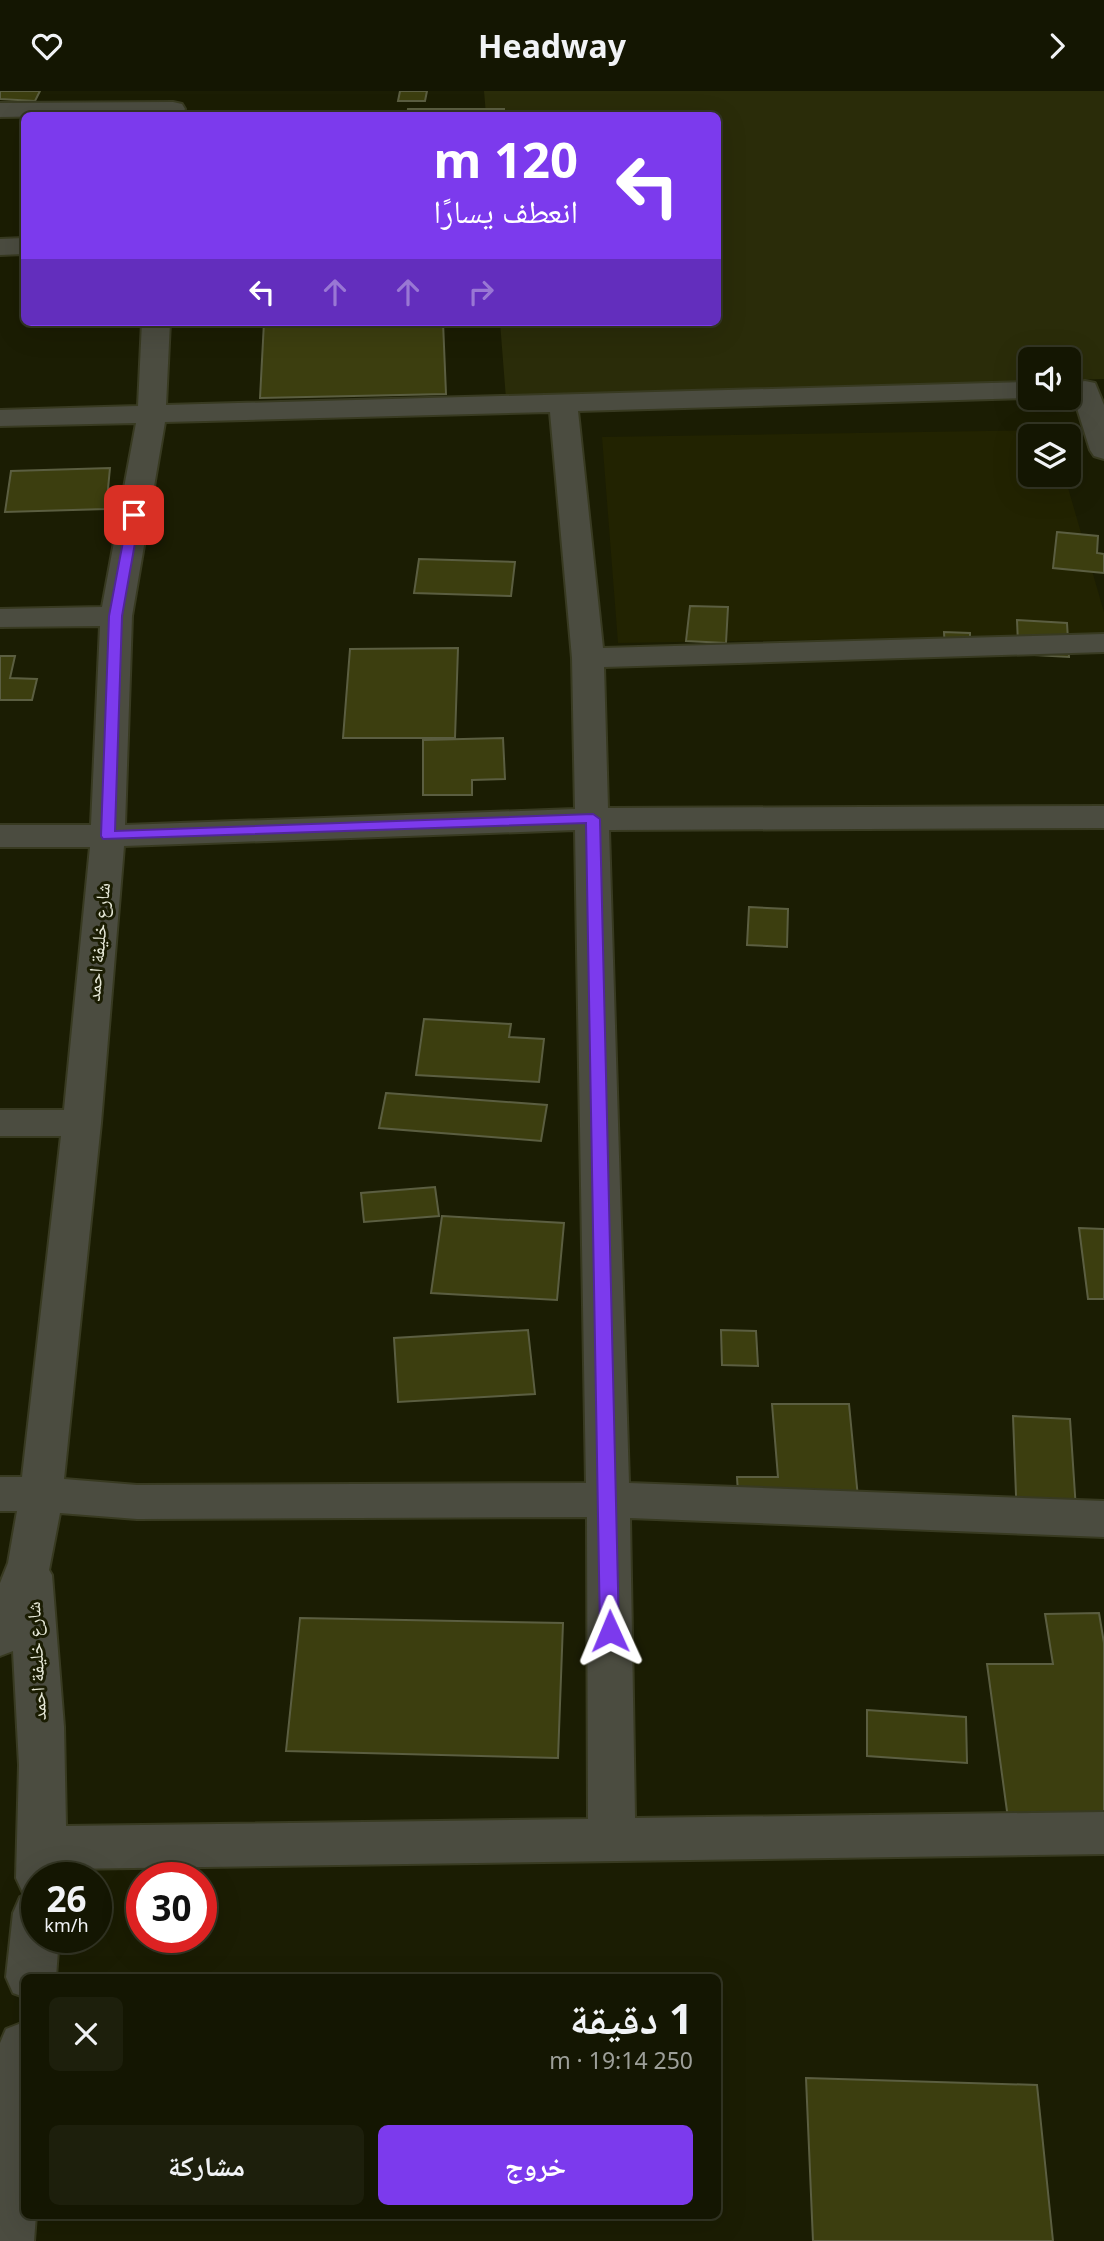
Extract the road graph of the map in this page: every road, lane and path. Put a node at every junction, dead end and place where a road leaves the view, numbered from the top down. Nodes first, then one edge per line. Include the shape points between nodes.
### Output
1 (173, 105) edge
2 (0, 110) edge
3 (21, 246) edge
4 (0, 247) edge
5 (156, 326) edge
6 (1086, 389) edge
7 (1018, 390) edge
8 (563, 403) junction
9 (152, 413) junction
10 (0, 418) edge
11 (1104, 450) edge
12 (116, 616) junction
13 (0, 618) edge
14 (1104, 643) edge
15 (587, 658) junction
16 (1104, 817) edge
17 (593, 819) junction
18 (0, 836) edge
19 (108, 836) junction
20 (0, 1123) edge
21 (82, 1123) junction
22 (20, 1494) edge
23 (608, 1500) junction
24 (1104, 1519) edge
25 (30, 1563) junction
26 (0, 1637) edge
27 (1104, 1833) edge
28 (612, 1842) junction
29 (41, 1862) edge
30 (68, 1862) edge
31 (33, 1953) edge
32 (31, 1974) edge
33 (21, 2080) edge
34 (7, 2241) edge

1 - 2 street
3 - 4 street
5 - 9 street, شارع خليفة احمد
6 - 11 street
7 - 8 street
8 - 9 street
8 - 15 street
9 - 10 street
9 - 12 street, شارع خليفة احمد
12 - 13 street
12 - 19 street, شارع خليفة احمد
14 - 15 street
15 - 17 street
16 - 17 street
17 - 19 street
17 - 23 street
18 - 19 street
19 - 21 street, شارع خليفة احمد
20 - 21 street
21 - 22 street, شارع خليفة احمد
22 - 23 street via 137,1502
22 - 25 street, شارع خليفة احمد
23 - 24 street
23 - 28 street
25 - 26 street, شارع خليفة احمد
25 - 29 street, شارع خليفة احمد via 42,1760
27 - 28 street
28 - 30 street
31 - 32 street
33 - 34 street

